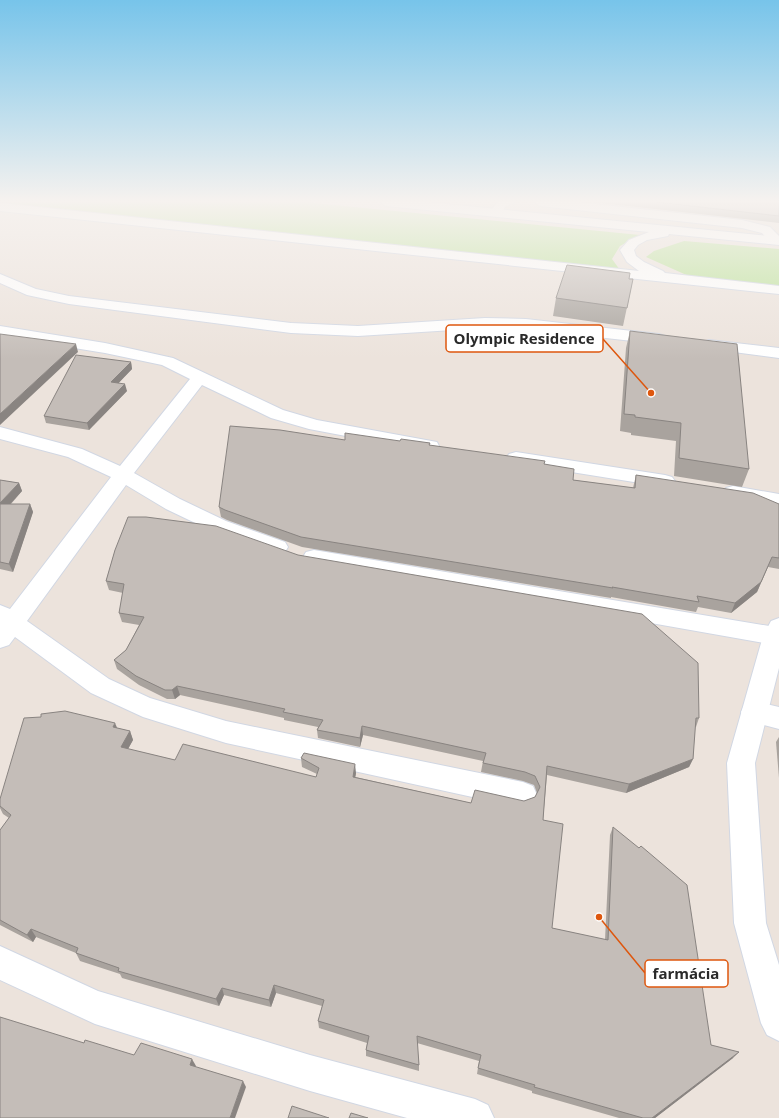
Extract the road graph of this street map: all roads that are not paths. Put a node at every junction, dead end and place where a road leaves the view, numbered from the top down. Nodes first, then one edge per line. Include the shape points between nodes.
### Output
1 (454, 254) edge
2 (628, 254) edge
3 (0, 278) edge
4 (669, 278) junction
5 (779, 290) edge
6 (0, 331) edge
7 (671, 341) edge
8 (693, 343) edge
9 (779, 354) edge
10 (200, 377) junction
11 (0, 433) edge
12 (444, 448) edge
13 (499, 456) edge
14 (123, 475) junction
15 (685, 484) edge
16 (715, 489) edge
17 (779, 500) edge
18 (4, 625) edge
19 (777, 632) edge
20 (766, 715) edge
21 (522, 795) dead end
22 (0, 963) edge
23 (777, 1009) edge
24 (475, 1118) edge

1 - 4 street
2 - 4 street via 646,269
3 - 7 street via 32,292 69,300 291,328 358,331 492,323 526,324
4 - 5 street
6 - 10 street via 150,357 167,361
8 - 9 street
10 - 12 street via 277,414 315,425
10 - 14 street
11 - 14 street via 75,453
13 - 15 street
14 - 18 street
14 - 19 street via 173,504 219,526 300,555
16 - 17 street
18 - 21 street via 100,686 143,706 226,732
19 - 20 street
20 - 23 street via 741,763 750,923
22 - 24 street via 94,1007 310,1073

